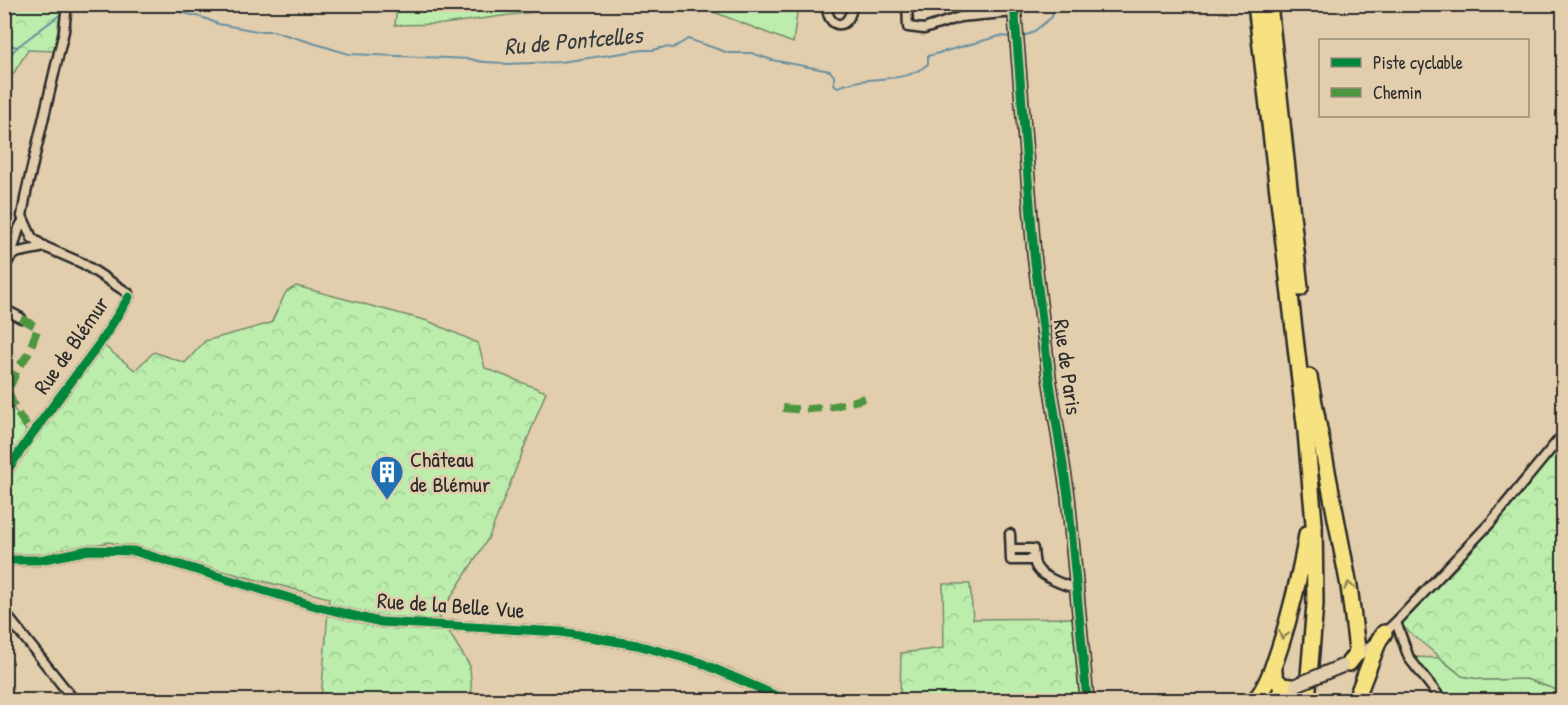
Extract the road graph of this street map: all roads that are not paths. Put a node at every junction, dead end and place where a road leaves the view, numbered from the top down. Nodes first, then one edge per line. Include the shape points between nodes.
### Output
1 (827, 4) edge
2 (852, 4) edge
3 (907, 4) edge
4 (1256, 4) edge
5 (1269, 4) edge
6 (68, 7) edge
7 (1014, 8) edge
8 (23, 221) junction
9 (45, 247) junction
10 (11, 256) junction
11 (4, 268) edge
12 (4, 309) edge
13 (21, 318) dead end
14 (1309, 377) junction
15 (1306, 432) junction
16 (1563, 433) edge
17 (4, 475) edge
18 (1011, 534) dead end
19 (4, 560) edge
20 (1076, 588) junction
21 (4, 612) edge
22 (1352, 614) junction
23 (1389, 628) junction
24 (1274, 664) junction
25 (1346, 664) junction
26 (1287, 690) edge
27 (1357, 697) edge
28 (74, 700) edge
29 (786, 700) edge
30 (1087, 700) edge
31 (1256, 700) edge
32 (1307, 700) edge
33 (1317, 700) edge
34 (1442, 700) edge

1 - 2 street via 830,19 840,24 850,19
3 - 7 street via 908,27 924,29 960,17
4 - 15 highway
5 - 14 highway
6 - 8 street
7 - 20 street, Rue de Paris via 1034,254 1068,496
8 - 9 street, Rue de Blémur via 32,238
8 - 10 street
9 - 10 street
9 - 17 street, Rue de Blémur via 82,263 129,297
10 - 11 street
12 - 13 street
22 -> 14 highway
14 - 33 highway via 1324,544
15 -> 24 highway via 1304,558
15 - 32 highway via 1315,560
16 - 23 street via 1491,522
18 - 20 street via 1011,560 1034,560 1039,572
19 - 29 street, Rue de la Belle Vue via 40,560 89,550 134,551 380,622 561,632 638,645 699,662
20 - 30 street, Rue de Paris
21 - 28 street
22 - 23 highway via 1366,634
22 - 25 highway via 1357,649
23 - 25 street
23 - 27 highway via 1379,640
23 - 34 street
24 - 26 highway via 1276,680
24 - 31 highway
25 - 26 street, bridge
25 - 27 highway via 1359,679
26 - 31 street

